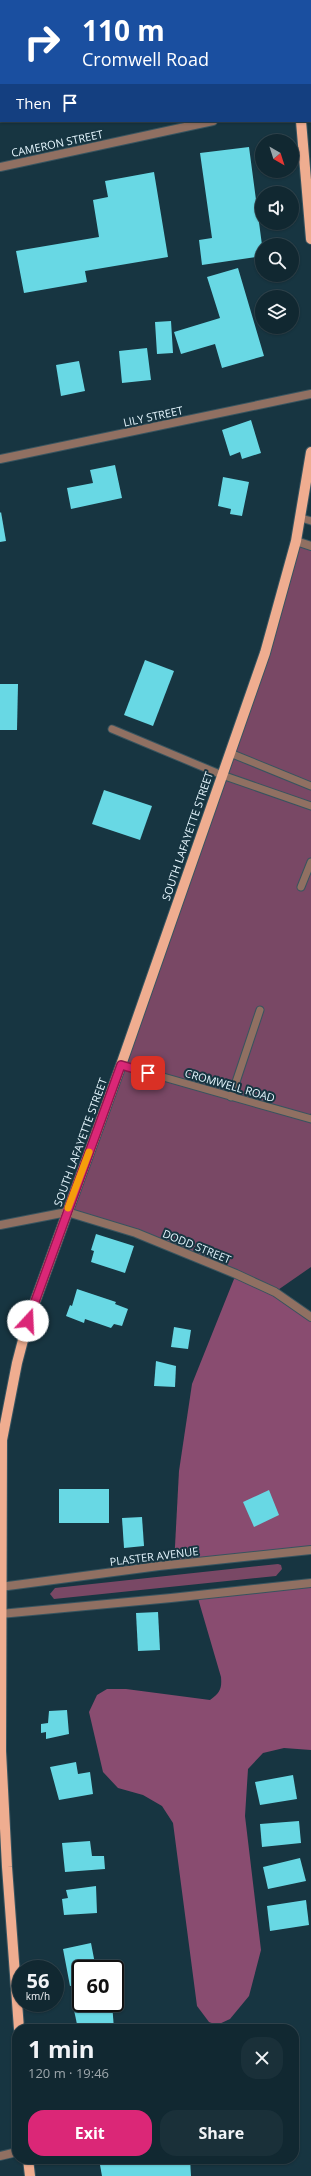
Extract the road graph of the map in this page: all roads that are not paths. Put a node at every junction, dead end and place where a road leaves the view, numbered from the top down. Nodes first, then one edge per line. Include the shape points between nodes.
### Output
1 (208, 122) edge
2 (301, 122) edge
3 (0, 167) edge
4 (311, 239) edge
5 (311, 394) edge
6 (311, 452) edge
7 (0, 459) edge
8 (301, 518) junction
9 (311, 521) edge
10 (296, 541) junction
11 (311, 546) edge
12 (112, 729) dead end
13 (230, 753) junction
14 (222, 775) junction
15 (311, 786) edge
16 (311, 806) edge
17 (311, 862) edge
18 (302, 888) dead end
19 (260, 1010) dead end
20 (121, 1065) junction
21 (231, 1097) junction
22 (311, 1119) edge
23 (67, 1212) junction
24 (0, 1225) edge
25 (311, 1317) edge
26 (311, 1550) edge
27 (311, 1583) edge
28 (0, 1587) edge
29 (0, 1614) edge
30 (19, 2024) edge
31 (12, 2153) edge
32 (0, 2156) edge
33 (29, 2164) edge
34 (30, 2176) edge

1 - 3 street, CAMERON STREET
2 - 4 main road
5 - 7 street, LILY STREET
6 - 8 main road, SOUTH LAFAYETTE STREET
8 - 9 lane
8 - 10 main road, SOUTH LAFAYETTE STREET
10 - 11 street
10 - 13 main road, SOUTH LAFAYETTE STREET via 265,653
12 - 14 lane
13 - 14 main road, SOUTH LAFAYETTE STREET
13 - 15 lane
14 - 16 lane
14 - 20 main road, SOUTH LAFAYETTE STREET
17 - 18 lane
19 - 21 lane
20 - 21 lane, CROMWELL ROAD
20 - 23 main road, SOUTH LAFAYETTE STREET
21 - 22 lane, CROMWELL ROAD
23 - 24 street
23 - 25 street, DODD STREET via 136,1233 236,1274 275,1292
23 - 28 main road, SOUTH LAFAYETTE STREET via 28,1321 2,1440
26 - 28 street, PLASTER AVENUE
27 - 29 street
28 - 29 main road, SOUTH LAFAYETTE STREET
29 - 30 main road, SOUTH LAFAYETTE STREET via 2,1758
31 - 32 street
33 - 34 main road

